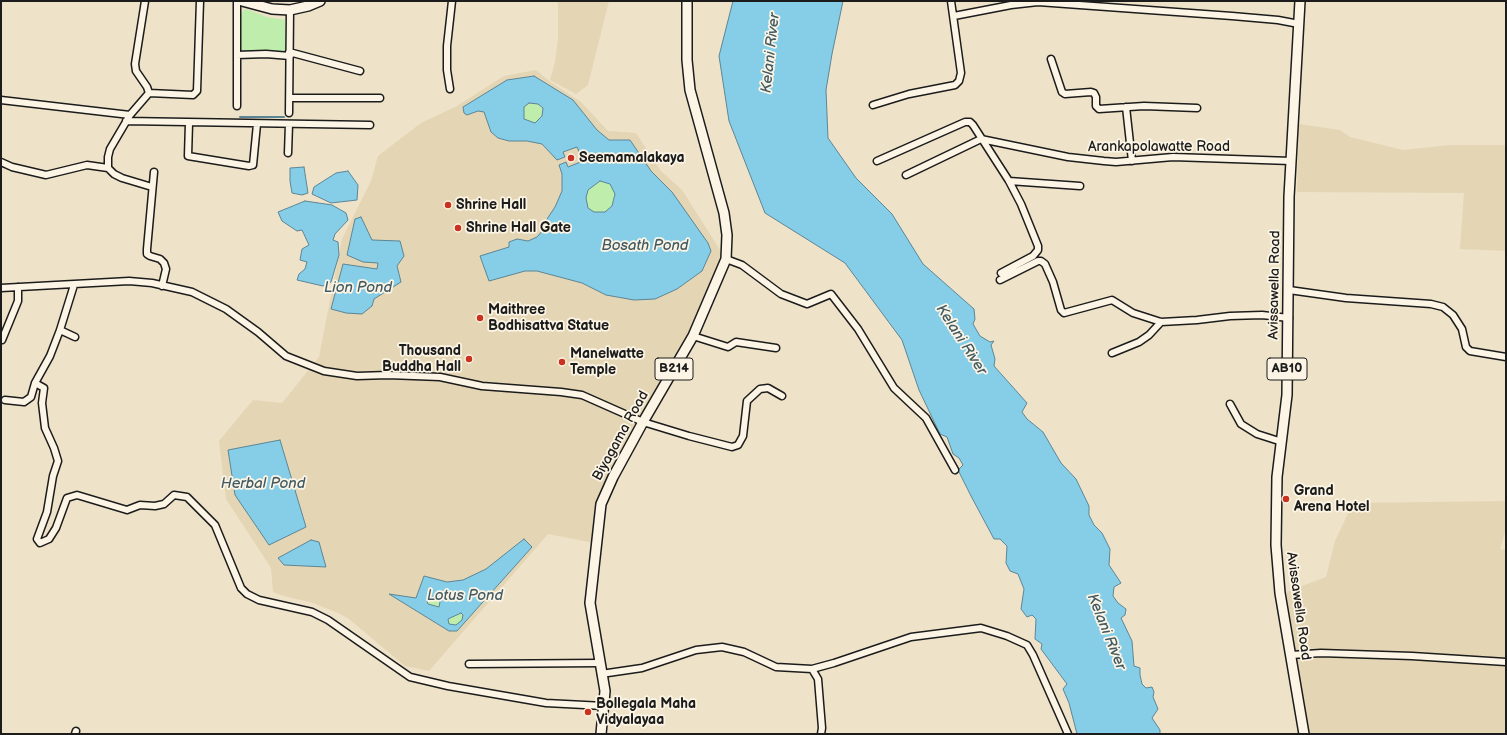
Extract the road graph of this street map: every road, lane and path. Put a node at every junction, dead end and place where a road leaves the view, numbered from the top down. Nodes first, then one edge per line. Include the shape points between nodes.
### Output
1 (145, 1) edge
2 (200, 1) edge
3 (237, 1) edge
4 (242, 1) edge
5 (320, 1) edge
6 (452, 1) edge
7 (687, 1) edge
8 (951, 1) edge
9 (1300, 1) edge
10 (254, 3) edge
11 (290, 10) junction
12 (954, 16) junction
13 (1299, 24) junction
14 (289, 54) junction
15 (237, 55) junction
16 (1051, 59) dead end
17 (360, 71) dead end
18 (450, 89) dead end
19 (149, 92) junction
20 (290, 98) junction
21 (380, 98) dead end
22 (1, 100) edge
23 (873, 105) dead end
24 (237, 106) dead end
25 (1126, 107) junction
26 (1197, 108) dead end
27 (289, 113) dead end
28 (130, 114) junction
29 (126, 121) junction
30 (189, 122) junction
31 (257, 124) junction
32 (289, 124) junction
33 (370, 125) dead end
34 (981, 139) junction
35 (288, 153) dead end
36 (877, 161) dead end
37 (1132, 161) junction
38 (1291, 161) junction
39 (1, 162) edge
40 (108, 168) junction
41 (154, 172) dead end
42 (906, 175) dead end
43 (1009, 181) junction
44 (1080, 186) dead end
45 (152, 187) junction
46 (726, 259) junction
47 (1001, 273) dead end
48 (1000, 280) dead end
49 (74, 285) junction
50 (162, 286) junction
51 (1, 288) edge
52 (18, 288) junction
53 (1289, 290) junction
54 (1289, 318) junction
55 (1161, 322) junction
56 (60, 330) junction
57 (693, 336) junction
58 (75, 337) dead end
59 (2, 340) edge
60 (776, 348) dead end
61 (1112, 353) dead end
62 (1506, 357) edge
63 (35, 383) junction
64 (782, 396) dead end
65 (4, 400) dead end
66 (1230, 404) dead end
67 (643, 422) junction
68 (1282, 442) junction
69 (955, 470) dead end
70 (1290, 655) junction
71 (1506, 662) edge
72 (600, 663) junction
73 (469, 664) dead end
74 (812, 669) junction
75 (601, 674) junction
76 (604, 706) junction
77 (601, 734) edge
78 (821, 734) edge
79 (1068, 734) edge
80 (1304, 734) edge

1 - 19 street via 135,64
2 - 19 street via 197,91 193,95
3 - 15 street
4 - 10 main road
5 - 11 main road
6 - 18 street via 447,46
7 - 46 main road, Biyagama Road / B214 via 690,90 724,214 727,235
8 - 12 street
9 - 13 main road, Avissawella Road / AB10
10 - 11 main road via 272,9
11 - 14 street
12 - 13 street via 1038,2 1278,20
12 - 23 street via 961,74 959,81 955,85 909,94
13 - 38 main road, Avissawella Road / AB10
14 - 15 street
14 - 17 street
14 - 20 street
15 - 24 street
16 - 25 street via 1062,92 1065,94 1094,93 1099,109
19 - 28 street
20 - 21 street
20 - 27 street
22 - 28 street
25 - 26 street
25 - 37 street
28 - 29 street
29 - 30 street
29 - 40 street via 110,149
30 - 31 street
30 - 31 street via 188,156 248,166 253,165
31 - 32 street
32 - 33 street
32 - 35 street
34 - 36 street via 973,125 965,122
34 - 37 street, Arankapolawatte Road via 1084,160
34 - 42 street
34 - 43 street
37 - 38 street, Arankapolawatte Road via 1173,156
38 - 53 main road, Avissawella Road / AB10
39 - 40 street via 46,175 87,165
40 - 45 street via 122,178
41 - 45 street
43 - 44 street
43 - 47 street via 1021,204 1038,250 1033,256
45 - 50 street via 146,249 147,254 164,263 166,269
46 - 57 main road, Biyagama Road / B214
46 - 69 street via 742,265 781,294 807,304 831,294 858,329 894,388 926,418
48 - 55 street via 1041,260 1045,264 1064,313 1112,300 1133,313
49 - 50 street via 129,281
49 - 52 street
49 - 56 street
50 - 67 street via 192,292 226,309 286,356 324,371 357,376 440,377 482,386 582,395
51 - 52 street
52 - 59 street via 18,301
53 - 54 main road, Avissawella Road / AB10
53 - 62 street via 1443,307 1453,315 1462,329 1466,347 1470,351
54 - 55 street via 1262,315
54 - 68 main road, Avissawella Road / AB10 via 1287,395
55 - 61 street via 1139,342
56 - 58 street
56 - 63 street via 50,356
57 - 60 street via 728,347 736,342
57 - 67 main road, Biyagama Road / B214
63 - 65 street via 31,397 24,402
63 - 76 street via 44,388 42,403 45,428 58,461 47,512 37,539 40,543 49,539 56,528 68,498 77,495 127,510 140,505 164,504 174,495 187,497 215,525 241,588 247,594 260,600 312,612 328,620 410,677 546,703
64 - 67 street via 768,388 760,389 747,401 742,436 738,445 732,447
66 - 68 street via 1241,424 1257,434
67 - 72 main road, Biyagama Road / B214 via 610,482 601,509 590,603
68 - 70 main road, Avissawella Road / AB10 via 1276,545 1280,593
70 - 71 street via 1351,654
70 - 80 main road, Avissawella Road / AB10
72 - 73 street
72 - 75 main road, Biyagama Road / B214
74 - 75 street via 776,667 744,652 722,647 696,650 642,668
74 - 78 street via 818,679
74 - 79 street via 911,637 985,629 1027,645
75 - 76 main road, Biyagama Road / B214 via 605,691
76 - 77 main road, Biyagama Road / B214

